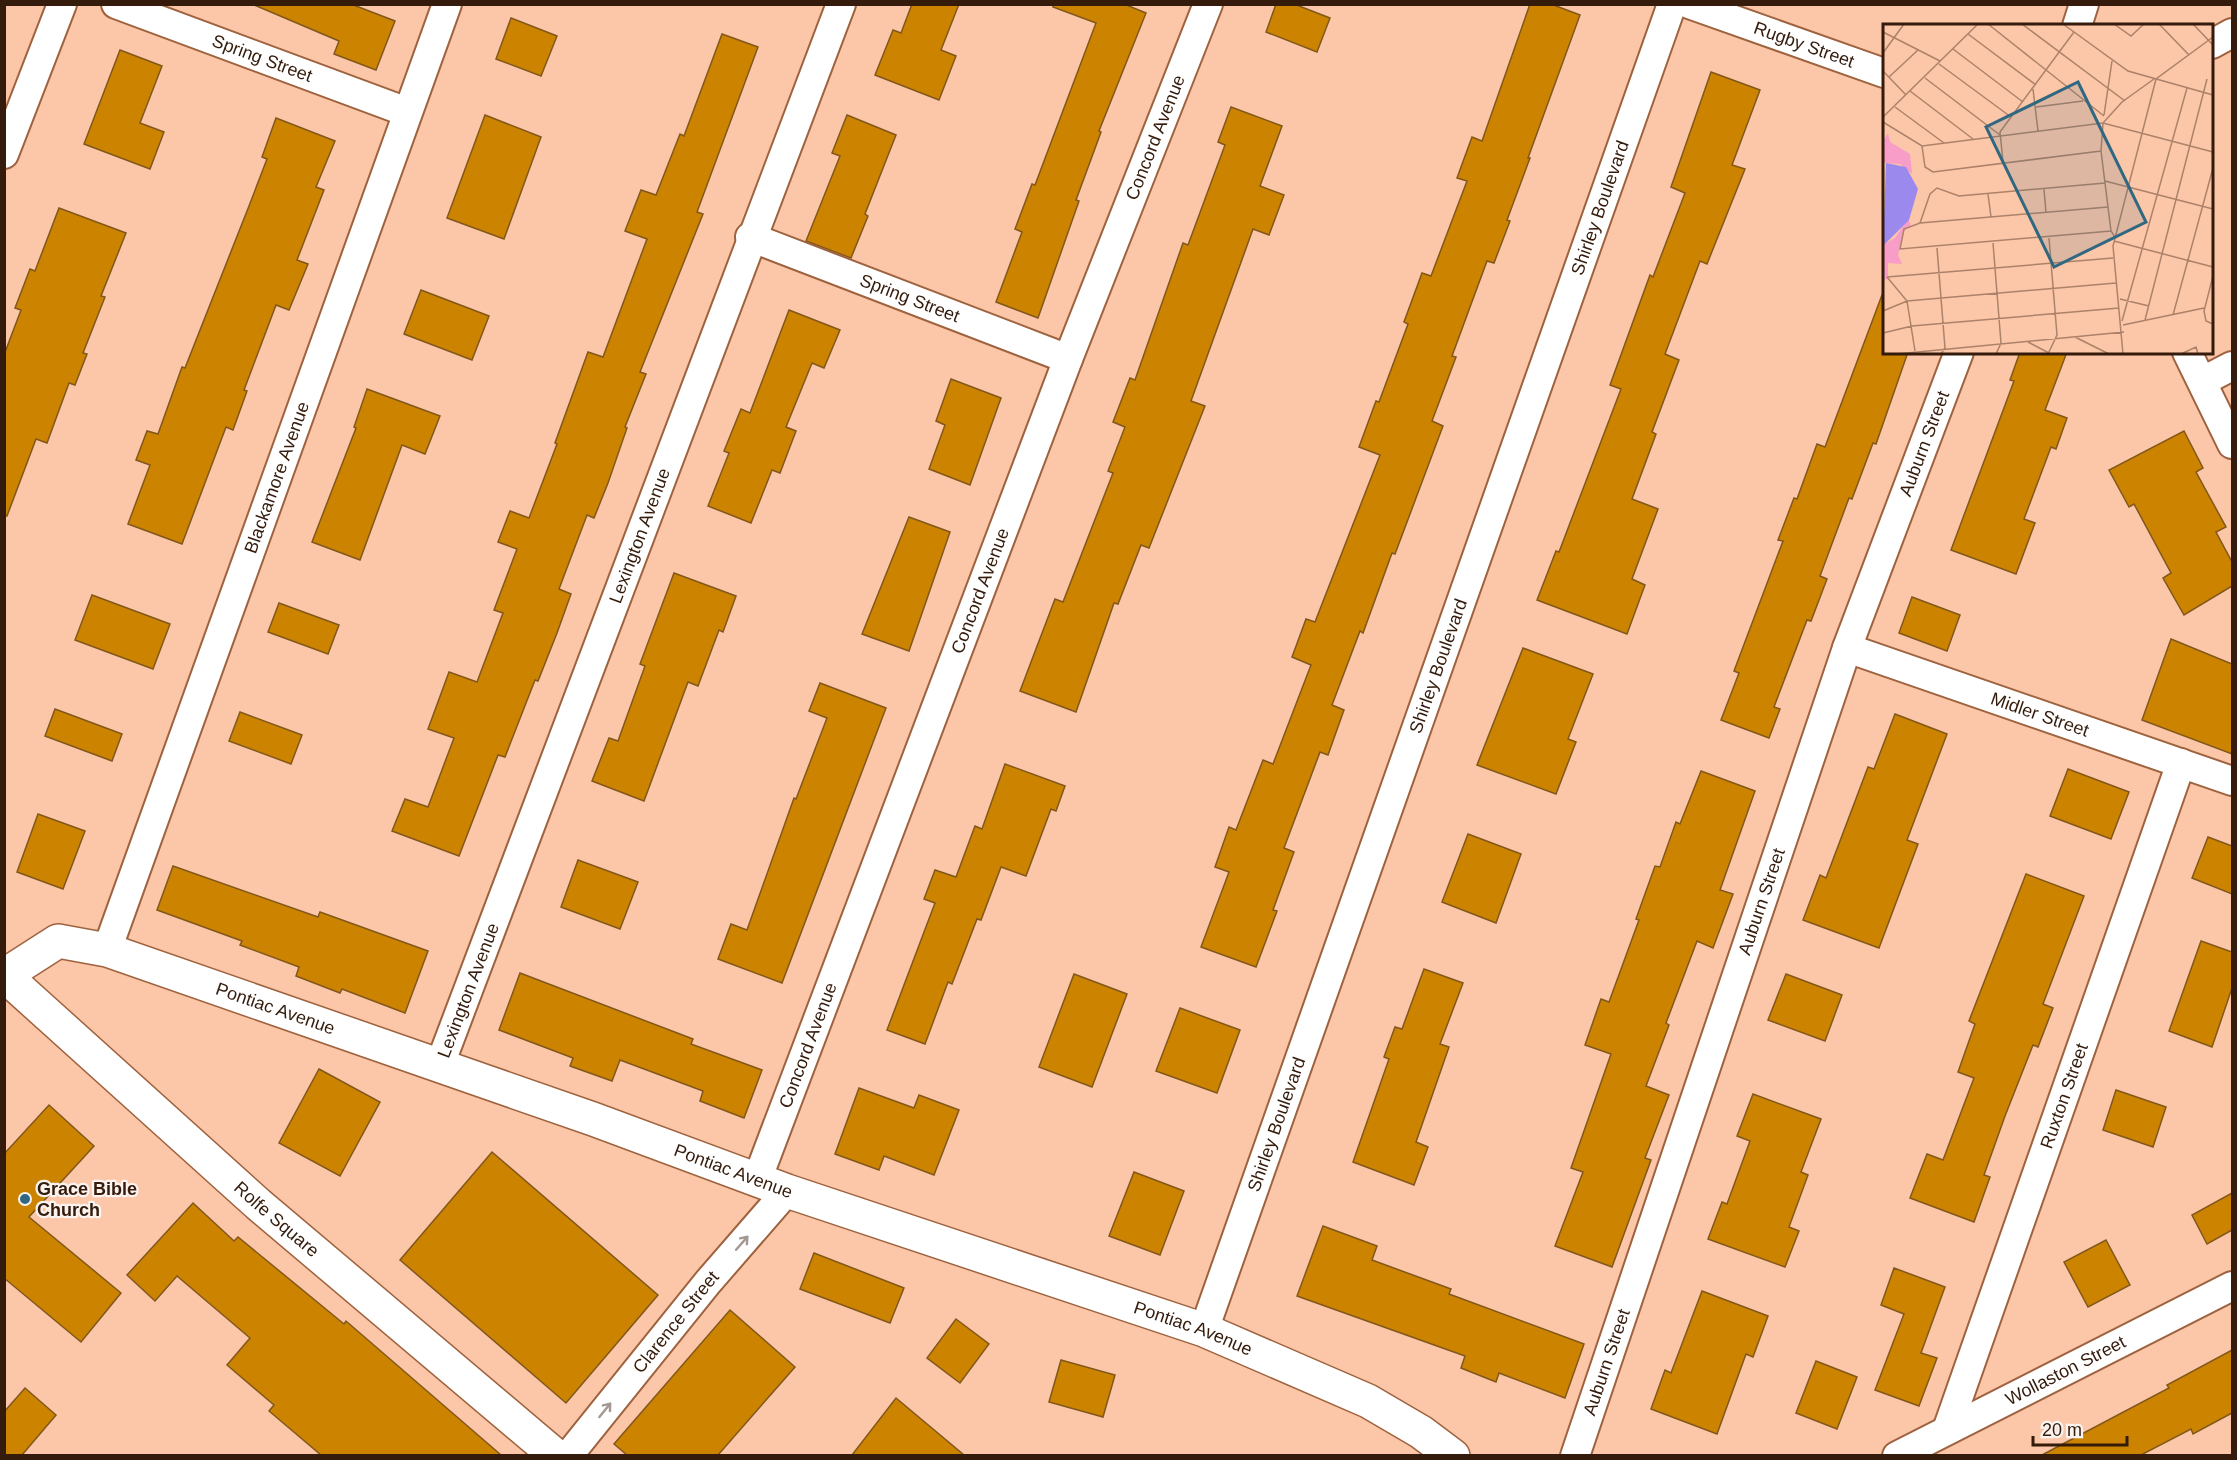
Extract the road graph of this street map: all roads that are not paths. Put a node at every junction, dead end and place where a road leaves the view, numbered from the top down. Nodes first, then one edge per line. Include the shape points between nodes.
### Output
1 (62, 4) edge
2 (116, 4) edge
3 (447, 4) edge
4 (841, 4) edge
5 (1208, 4) edge
6 (1672, 4) edge
7 (1689, 4) edge
8 (2084, 4) edge
9 (2078, 24) edge
10 (2232, 33) edge
11 (2213, 43) edge
12 (1883, 73) edge
13 (407, 112) junction
14 (4, 154) edge
15 (750, 237) junction
16 (1958, 354) edge
17 (2188, 354) edge
18 (1068, 359) junction
19 (2232, 366) edge
20 (2203, 381) junction
21 (2232, 444) edge
22 (1847, 648) junction
23 (2181, 764) junction
24 (2232, 781) edge
25 (107, 950) junction
26 (5, 975) edge
27 (439, 1067) junction
28 (757, 1180) junction
29 (787, 1191) junction
30 (2232, 1286) edge
31 (1204, 1330) junction
32 (1947, 1430) junction
33 (556, 1455) edge
34 (568, 1455) edge
35 (1453, 1455) edge
36 (1575, 1455) edge
37 (1897, 1455) edge

1 - 14 street
2 - 13 street, Spring Street
3 - 13 street, Blackamore Avenue
4 - 15 street, Lexington Avenue
5 - 18 street, Concord Avenue
6 - 31 street, Shirley Boulevard
7 - 12 street, Rugby Street
8 - 9 street
10 - 11 street
13 - 25 street, Blackamore Avenue
15 - 18 street, Spring Street
15 - 27 street, Lexington Avenue
16 - 22 street, Auburn Street
17 - 20 street
18 - 28 street, Concord Avenue
19 - 20 street
20 - 21 street
22 - 23 street, Midler Street
22 - 36 street, Auburn Street
23 - 24 street, Midler Street
23 - 32 street, Ruxton Street
25 - 26 street, Pontiac Avenue via 58,940
25 - 27 street, Pontiac Avenue
26 - 33 street, Rolfe Square via 258,1204
27 - 28 street, Pontiac Avenue
28 - 29 street, Pontiac Avenue
29 - 31 street, Pontiac Avenue
34 -> 29 street, Clarence Street
30 - 32 street, Wollaston Street
31 - 35 street, Pontiac Avenue via 1368,1401
32 - 37 street, Wollaston Street

